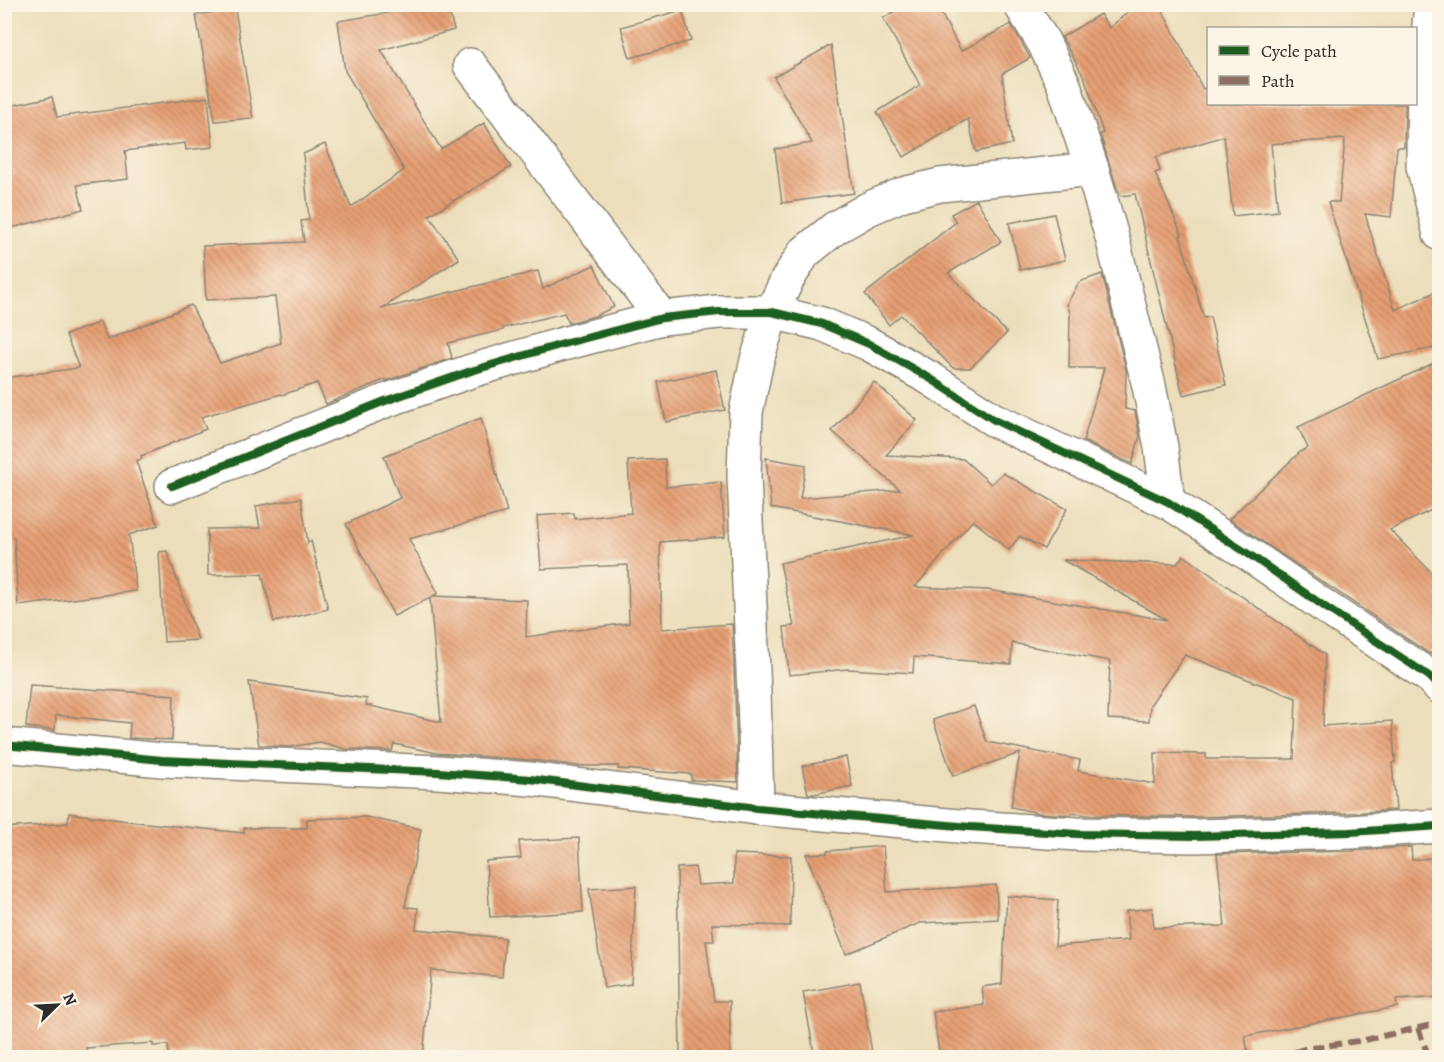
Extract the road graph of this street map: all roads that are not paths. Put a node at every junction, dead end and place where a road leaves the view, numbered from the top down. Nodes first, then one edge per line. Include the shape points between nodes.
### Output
1 (1020, 4) edge
2 (1431, 4) edge
3 (470, 65) dead end
4 (1092, 169) junction
5 (1440, 234) edge
6 (772, 312) junction
7 (662, 318) junction
8 (172, 486) dead end
9 (1168, 502) junction
10 (1440, 687) edge
11 (4, 745) edge
12 (757, 808) junction
13 (1440, 826) edge

1 - 4 street via 1064,85
2 - 5 street via 1424,81 1424,166
3 - 7 street
4 - 6 street via 940,185 903,194 868,209 834,228 804,253
4 - 9 street via 1149,386
6 - 7 street
6 - 9 street via 822,324 869,344 994,420
6 - 12 street via 746,412 744,477
7 - 8 street via 471,371
9 - 10 street
11 - 12 street via 162,760 530,779
12 - 13 street via 1077,834 1195,836

